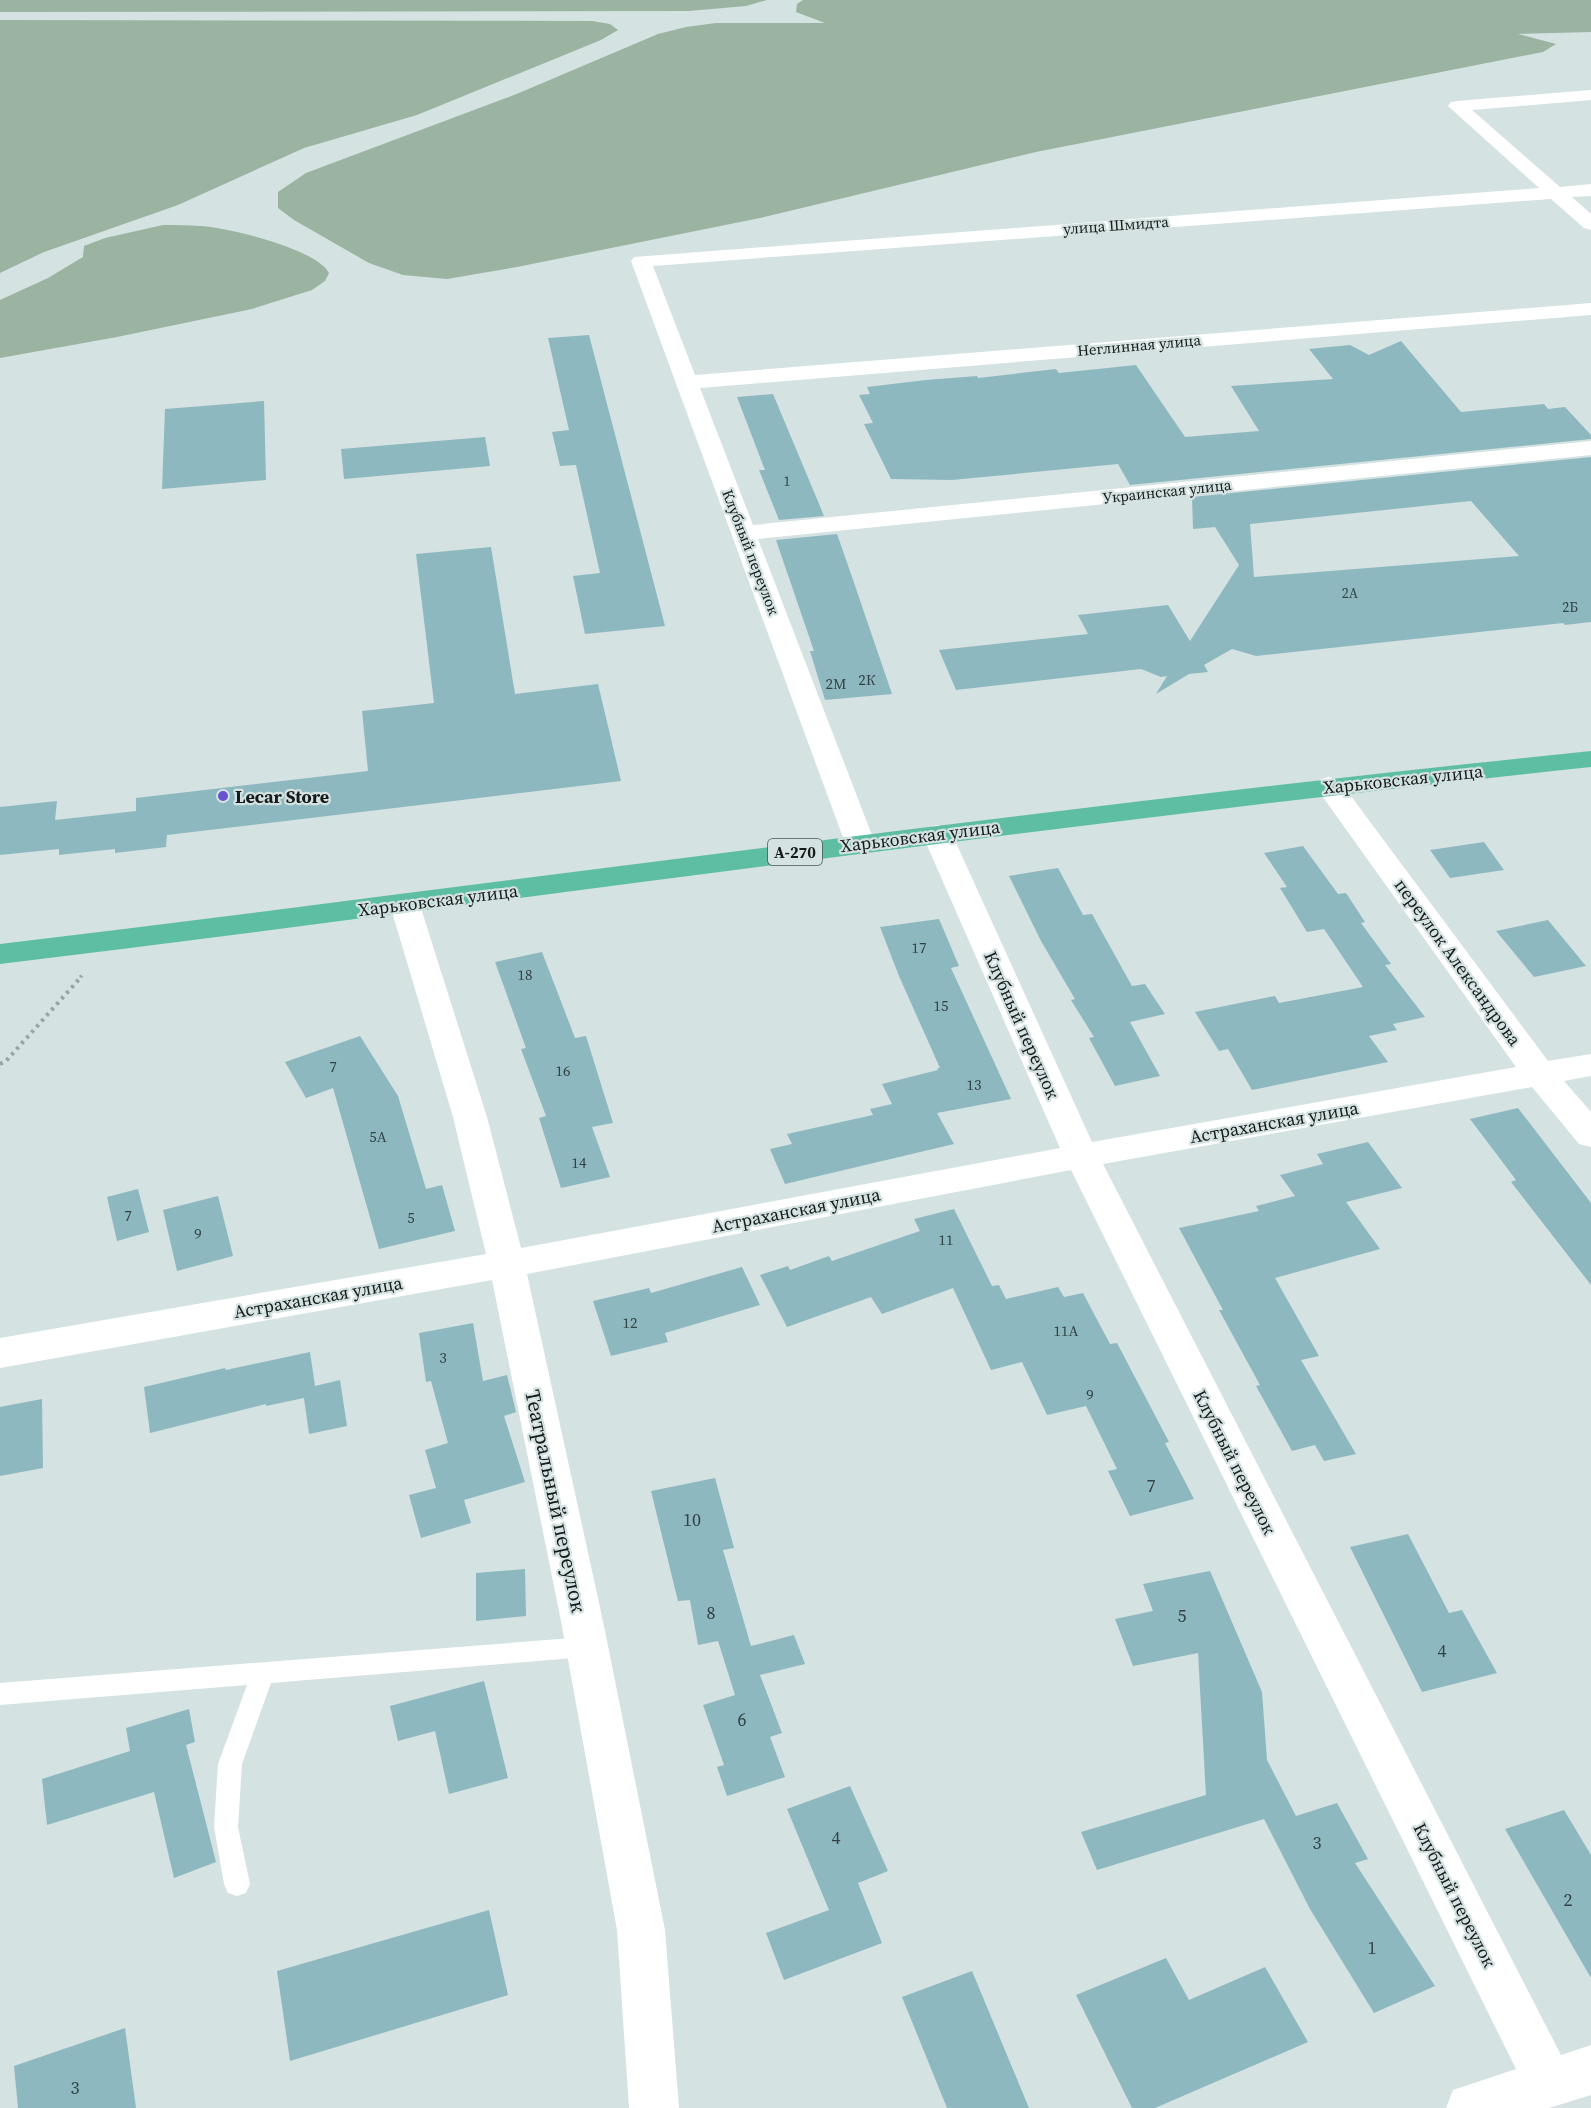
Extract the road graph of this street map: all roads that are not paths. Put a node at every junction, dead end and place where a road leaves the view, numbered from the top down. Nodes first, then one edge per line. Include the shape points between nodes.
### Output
1 (1591, 95) edge
2 (1591, 190) edge
3 (1556, 193) junction
4 (1591, 224) edge
5 (641, 261) joint
6 (1591, 309) edge
7 (687, 382) junction
8 (1591, 448) edge
9 (744, 533) junction
10 (1591, 759) edge
11 (1329, 786) junction
12 (937, 834) junction
13 (860, 843) junction
14 (405, 905) junction
15 (0, 954) edge
16 (1591, 1065) edge
17 (1540, 1074) junction
18 (1591, 1135) edge
19 (1081, 1156) junction
20 (507, 1264) junction
21 (0, 1353) edge
22 (585, 1647) junction
23 (263, 1673) junction
24 (0, 1694) edge
25 (237, 1884) dead end
26 (1570, 2076) edge
27 (654, 2108) edge
28 (1471, 2108) edge

1 - 3 street via 1456,106
2 - 3 street, улица Шмидта
3 - 4 street
3 - 5 street, улица Шмидта
5 - 7 street, Клубный переулок
6 - 7 street, Неглинная улица
7 - 9 street, Клубный переулок
8 - 9 street, Украинская улица
9 - 13 street, Клубный переулок
10 - 11 highway, Харьковская улица / А-270
11 - 12 highway, Харьковская улица / А-270
11 - 17 street, переулок Александрова
12 - 13 highway, Харьковская улица / А-270
12 - 19 street, Клубный переулок
13 - 14 highway, Харьковская улица / А-270
14 - 15 highway, Харьковская улица / А-270
14 - 20 street, Театральный переулок via 470,1117
16 - 17 street, Астраханская улица
17 - 18 street, переулок Александрова
17 - 19 street, Астраханская улица
19 - 20 street, Астраханская улица
19 - 26 street, Клубный переулок
20 - 21 street, Астраханская улица
20 - 22 street, Театральный переулок
22 - 23 lane
22 - 27 street, Театральный переулок via 641,1930
23 - 24 lane
23 - 25 lane via 230,1764 226,1827
26 - 28 street

